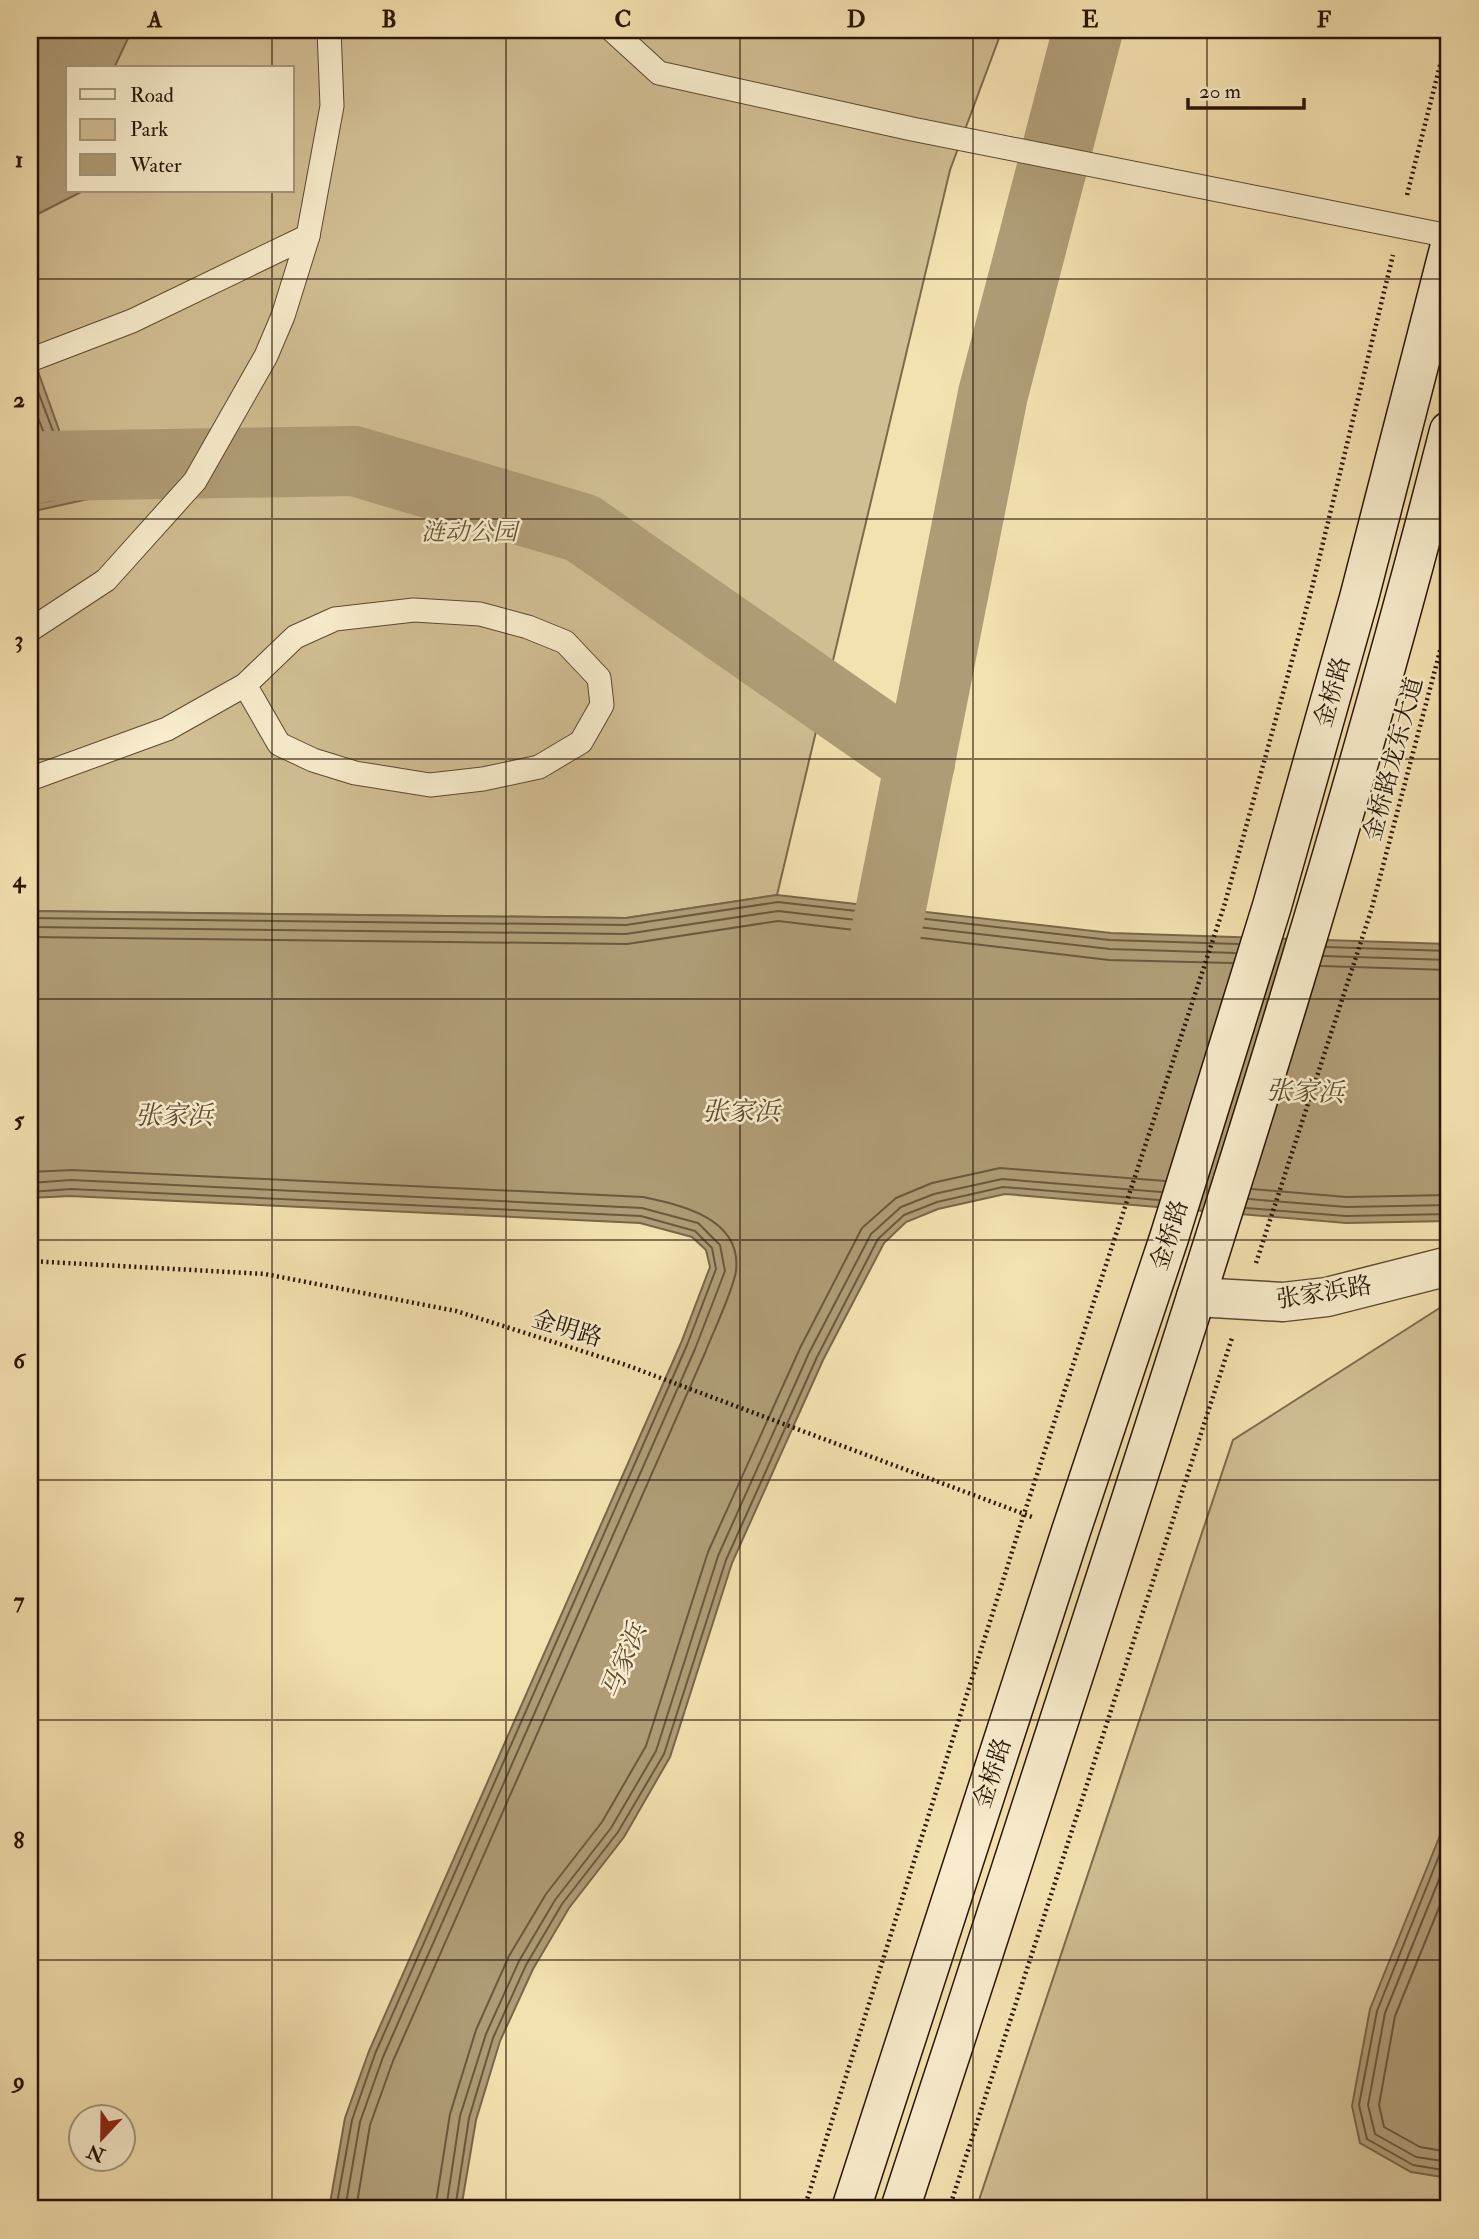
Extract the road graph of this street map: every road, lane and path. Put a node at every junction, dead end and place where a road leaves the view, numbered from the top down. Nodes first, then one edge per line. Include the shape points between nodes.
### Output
1 (329, 30) edge
2 (612, 30) edge
3 (1449, 30) edge
4 (1400, 225) junction
5 (308, 236) junction
6 (1449, 236) edge
7 (1449, 248) edge
8 (32, 360) edge
9 (1449, 431) edge
10 (1449, 617) edge
11 (30, 630) edge
12 (245, 685) junction
13 (30, 779) edge
14 (30, 1261) edge
15 (1449, 1266) edge
16 (1196, 1297) junction
17 (1243, 1301) junction
18 (1024, 1514) junction
19 (1071, 1531) junction
20 (804, 2209) edge
21 (851, 2209) edge
22 (901, 2209) edge
23 (949, 2209) edge

1 - 5 lane via 332,106
2 - 4 lane via 659,73 912,129
3 - 4 path
4 - 6 lane
4 - 18 path via 1312,588 1225,903
5 - 8 lane via 132,321
5 - 11 lane via 266,356 195,481 106,580
7 - 19 main road, 金桥路 via 1359,598 1272,906 1169,1238
9 - 16 main road, 金桥路 via 1404,608 1317,909
10 - 17 path, 金桥路龙东大道 via 1371,911
12 - 12 lane via 279,744 355,773 430,785 539,767 581,742 602,705 599,678 565,642 480,614 414,610 335,619 295,638
12 - 13 lane via 167,729
14 - 18 path, 金明路 via 265,1274 456,1311 626,1365
15 - 17 main road, 张家浜路 via 1327,1297
16 - 17 main road, 张家浜路
16 - 22 main road, 金桥路
17 - 23 path, 金桥路龙东大道
18 - 19 path, 金明路
18 - 20 path
19 - 21 main road, 金桥路

